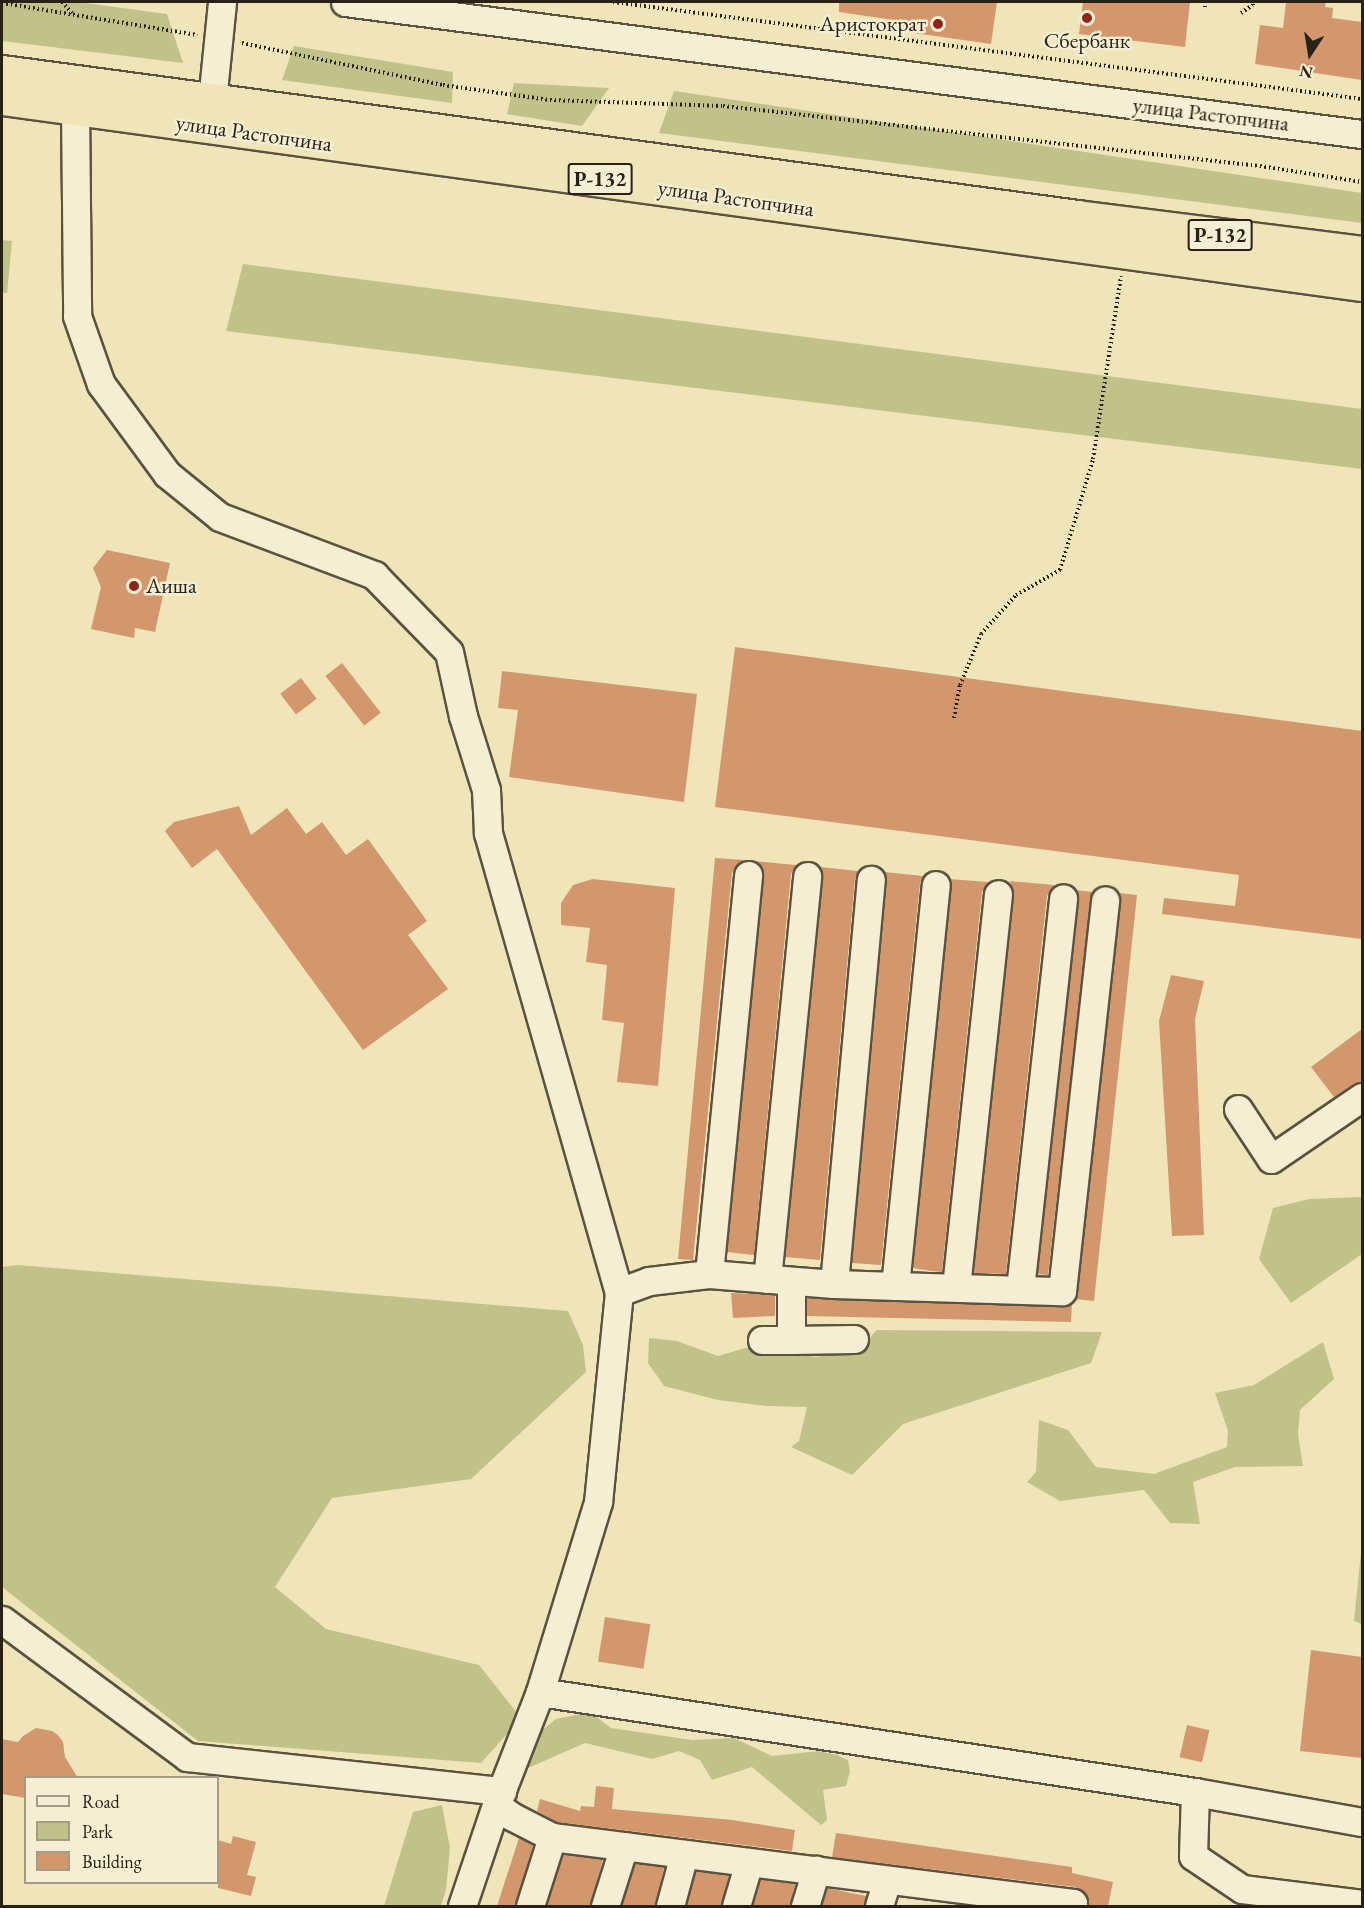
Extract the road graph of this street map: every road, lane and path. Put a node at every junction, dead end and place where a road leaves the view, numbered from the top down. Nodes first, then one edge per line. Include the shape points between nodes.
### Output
1 (62, 2) edge
2 (222, 2) edge
3 (345, 2) edge
4 (613, 2) edge
5 (1253, 2) edge
6 (2, 3) edge
7 (1241, 13) dead end
8 (72, 14) junction
9 (218, 38) junction
10 (2, 72) edge
11 (2, 98) edge
12 (1362, 99) edge
13 (212, 102) junction
14 (75, 108) junction
15 (1362, 134) edge
16 (1362, 182) edge
17 (1125, 252) junction
18 (1362, 253) edge
19 (1362, 284) edge
20 (954, 718) dead end
21 (747, 875) dead end
22 (807, 876) dead end
23 (871, 880) dead end
24 (936, 885) dead end
25 (998, 894) dead end
26 (1063, 898) dead end
27 (1106, 900) dead end
28 (1362, 1097) edge
29 (1238, 1109) dead end
30 (709, 1274) junction
31 (779, 1280) junction
32 (834, 1284) junction
33 (895, 1286) junction
34 (956, 1287) junction
35 (1020, 1289) junction
36 (619, 1292) junction
37 (854, 1339) dead end
38 (762, 1340) dead end
39 (791, 1340) junction
40 (2, 1620) edge
41 (540, 1692) junction
42 (1195, 1792) junction
43 (499, 1798) junction
44 (1362, 1822) edge
45 (552, 1837) junction
46 (624, 1846) junction
47 (684, 1854) junction
48 (749, 1862) junction
49 (816, 1870) junction
50 (887, 1880) junction
51 (947, 1897) edge
52 (1009, 1901) edge
53 (1362, 1904) edge
54 (462, 1906) edge
55 (530, 1906) edge
56 (605, 1906) edge
57 (670, 1906) edge
58 (736, 1906) edge
59 (805, 1906) edge
60 (879, 1906) edge
61 (1072, 1906) edge

1 - 8 path
2 - 9 street, улица Растопчина
3 - 15 street, улица Растопчина
4 - 12 path
5 - 7 path
6 - 8 path
8 - 9 path
9 - 13 street, улица Растопчина
9 - 16 path via 443,85 550,100 723,106 1260,166
10 - 13 highway, улица Растопчина / Р-132
11 - 14 highway, улица Растопчина / Р-132
13 - 18 highway, улица Растопчина / Р-132
14 - 17 highway, улица Растопчина / Р-132
14 - 36 street via 77,316 101,384 166,474 220,517 374,575 449,652 463,716 486,790 488,833
17 - 19 highway, улица Растопчина / Р-132
17 - 20 path via 1093,459 1060,570 1016,595 981,634 960,685
21 - 30 street
22 - 31 street
23 - 32 street
24 - 33 street
25 - 34 street
26 - 35 street
27 - 35 street via 1062,1291
28 - 29 street via 1271,1159
30 - 31 street
30 - 36 street via 649,1281
31 - 32 street
31 - 39 street
32 - 33 street
33 - 34 street
34 - 35 street
36 - 41 street via 598,1502
37 - 39 street
38 - 39 street
40 - 43 street via 187,1757
41 - 42 street
41 - 43 street
42 - 44 street
42 - 53 street via 1193,1856 1242,1889
43 - 45 street via 511,1816
43 - 54 street
45 - 46 street
45 - 55 street
46 - 47 street
46 - 56 street
47 - 48 street
47 - 57 street
48 - 49 street
48 - 58 street
49 - 50 street
49 - 59 street
50 - 51 street
50 - 60 street
51 - 52 street
52 - 61 street

